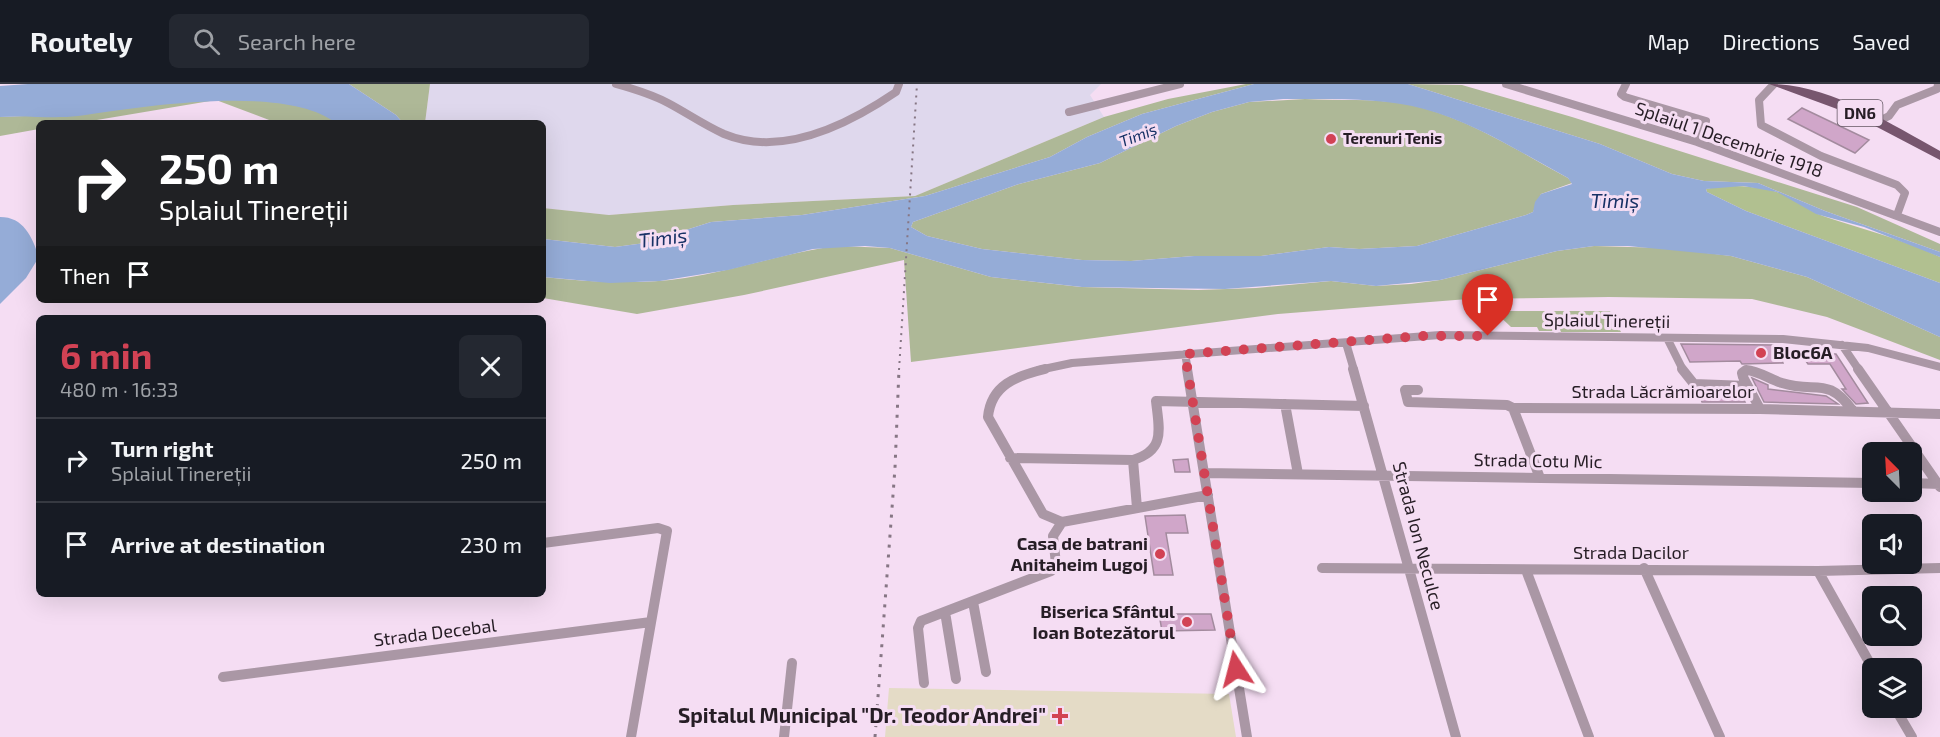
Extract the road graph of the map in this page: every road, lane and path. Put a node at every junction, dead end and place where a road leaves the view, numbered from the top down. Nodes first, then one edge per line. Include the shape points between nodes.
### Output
1 (616, 84) edge
2 (899, 84) edge
3 (1149, 84) edge
4 (1180, 84) edge
5 (1506, 84) edge
6 (1626, 84) edge
7 (1774, 84) edge
8 (1939, 86) edge
9 (1164, 88) junction
10 (1140, 94) junction
11 (1069, 111) dead end
12 (1877, 122) junction
13 (1697, 142) junction
14 (1940, 156) edge
15 (1897, 215) junction
16 (1940, 232) edge
17 (1667, 338) junction
18 (1346, 343) junction
19 (1842, 345) junction
20 (1185, 354) junction
21 (1940, 367) edge
22 (1747, 386) junction
23 (1418, 390) dead end
24 (1194, 402) junction
25 (1285, 404) junction
26 (1364, 406) junction
27 (1513, 408) junction
28 (1760, 409) junction
29 (1853, 411) junction
30 (1888, 412) junction
31 (1940, 414) edge
32 (1010, 458) junction
33 (1133, 460) junction
34 (1204, 473) junction
35 (1298, 474) junction
36 (1384, 475) junction
37 (1540, 478) junction
38 (1862, 483) edge
39 (1922, 484) edge
40 (1939, 485) edge
41 (1208, 495) junction
42 (1137, 508) junction
43 (1062, 522) junction
44 (546, 543) edge
45 (1322, 568) dead end
46 (1644, 568) junction
47 (1940, 568) edge
48 (1409, 569) junction
49 (1526, 570) junction
50 (1818, 571) junction
51 (973, 602) junction
52 (945, 612) junction
53 (651, 622) junction
54 (1868, 658) edge
55 (792, 663) dead end
56 (986, 672) dead end
57 (223, 677) dead end
58 (956, 679) dead end
59 (924, 683) dead end
60 (1901, 718) edge
61 (631, 737) edge
62 (784, 737) edge
63 (1247, 737) edge
64 (1456, 737) edge
65 (1588, 737) edge
66 (1720, 737) edge
67 (1912, 737) edge

1 - 2 street via 655,96 732,136 751,140 793,137 847,123 896,92
3 - 9 street
3 - 10 street
4 - 9 street
5 - 13 street, Splaiul 1 Decembrie 1918
6 - 13 street via 1620,94 1625,97 1706,121
7 - 12 main road, DN6 via 1817,95
7 - 15 street via 1759,100 1761,125 1821,156 1897,185 1905,193
8 - 12 street via 1897,105 1889,116
9 - 10 street
10 - 11 street
12 - 14 main road, DN6
13 - 15 street, Splaiul 1 Decembrie 1918
15 - 16 street, Splaiul 1 Decembrie 1918
17 - 18 street, Splaiul Tinereții via 1440,335
17 - 19 street, Splaiul Tinereții via 1783,339
17 - 22 street via 1689,381 1699,385
18 - 20 street, Splaiul Tinereții
18 - 26 street, Strada Ion Neculce
19 - 21 street, Splaiul Tinereții via 1897,354
19 - 30 street
20 - 24 street
20 - 32 street, Splaiul Tinereții via 1072,363 1030,372 1008,382 991,395 987,406 988,417
22 - 28 street
22 - 29 street via 1742,373 1753,370 1789,384 1830,387 1838,391
23 - 27 street, Strada Lăcrămioarelor via 1405,390 1408,402
24 - 25 street
24 - 33 street via 1156,402 1157,447 1152,454
24 - 34 street
25 - 26 street
25 - 35 street
26 - 36 street, Strada Ion Neculce
27 - 28 street, Strada Lăcrămioarelor
27 - 37 street
28 - 29 street, Strada Lăcrămioarelor
29 - 30 street, Strada Lăcrămioarelor
30 - 31 street, Strada Lăcrămioarelor
30 - 40 street
32 - 33 street
32 - 43 street via 1043,514
33 - 42 street
34 - 35 street, Strada Cotu Mic
34 - 41 street
35 - 36 street, Strada Cotu Mic
36 - 37 street, Strada Cotu Mic
36 - 48 street, Strada Ion Neculce
37 - 38 street, Strada Cotu Mic
39 - 40 street
41 - 42 street
41 - 63 street
42 - 43 street
43 - 51 street via 1053,536 1056,564 1051,572
44 - 53 street via 658,528 668,531
45 - 48 street, Strada Dacilor
46 - 49 street, Strada Dacilor
46 - 50 street, Strada Dacilor
46 - 66 street
47 - 50 street, Strada Dacilor
48 - 49 street, Strada Dacilor
48 - 64 street, Strada Ion Neculce
49 - 65 street
50 - 54 street
51 - 52 street
51 - 56 street
52 - 58 street
52 - 59 street via 921,621 918,628
53 - 57 street, Strada Decebal
53 - 61 street
55 - 62 street
60 - 67 street

